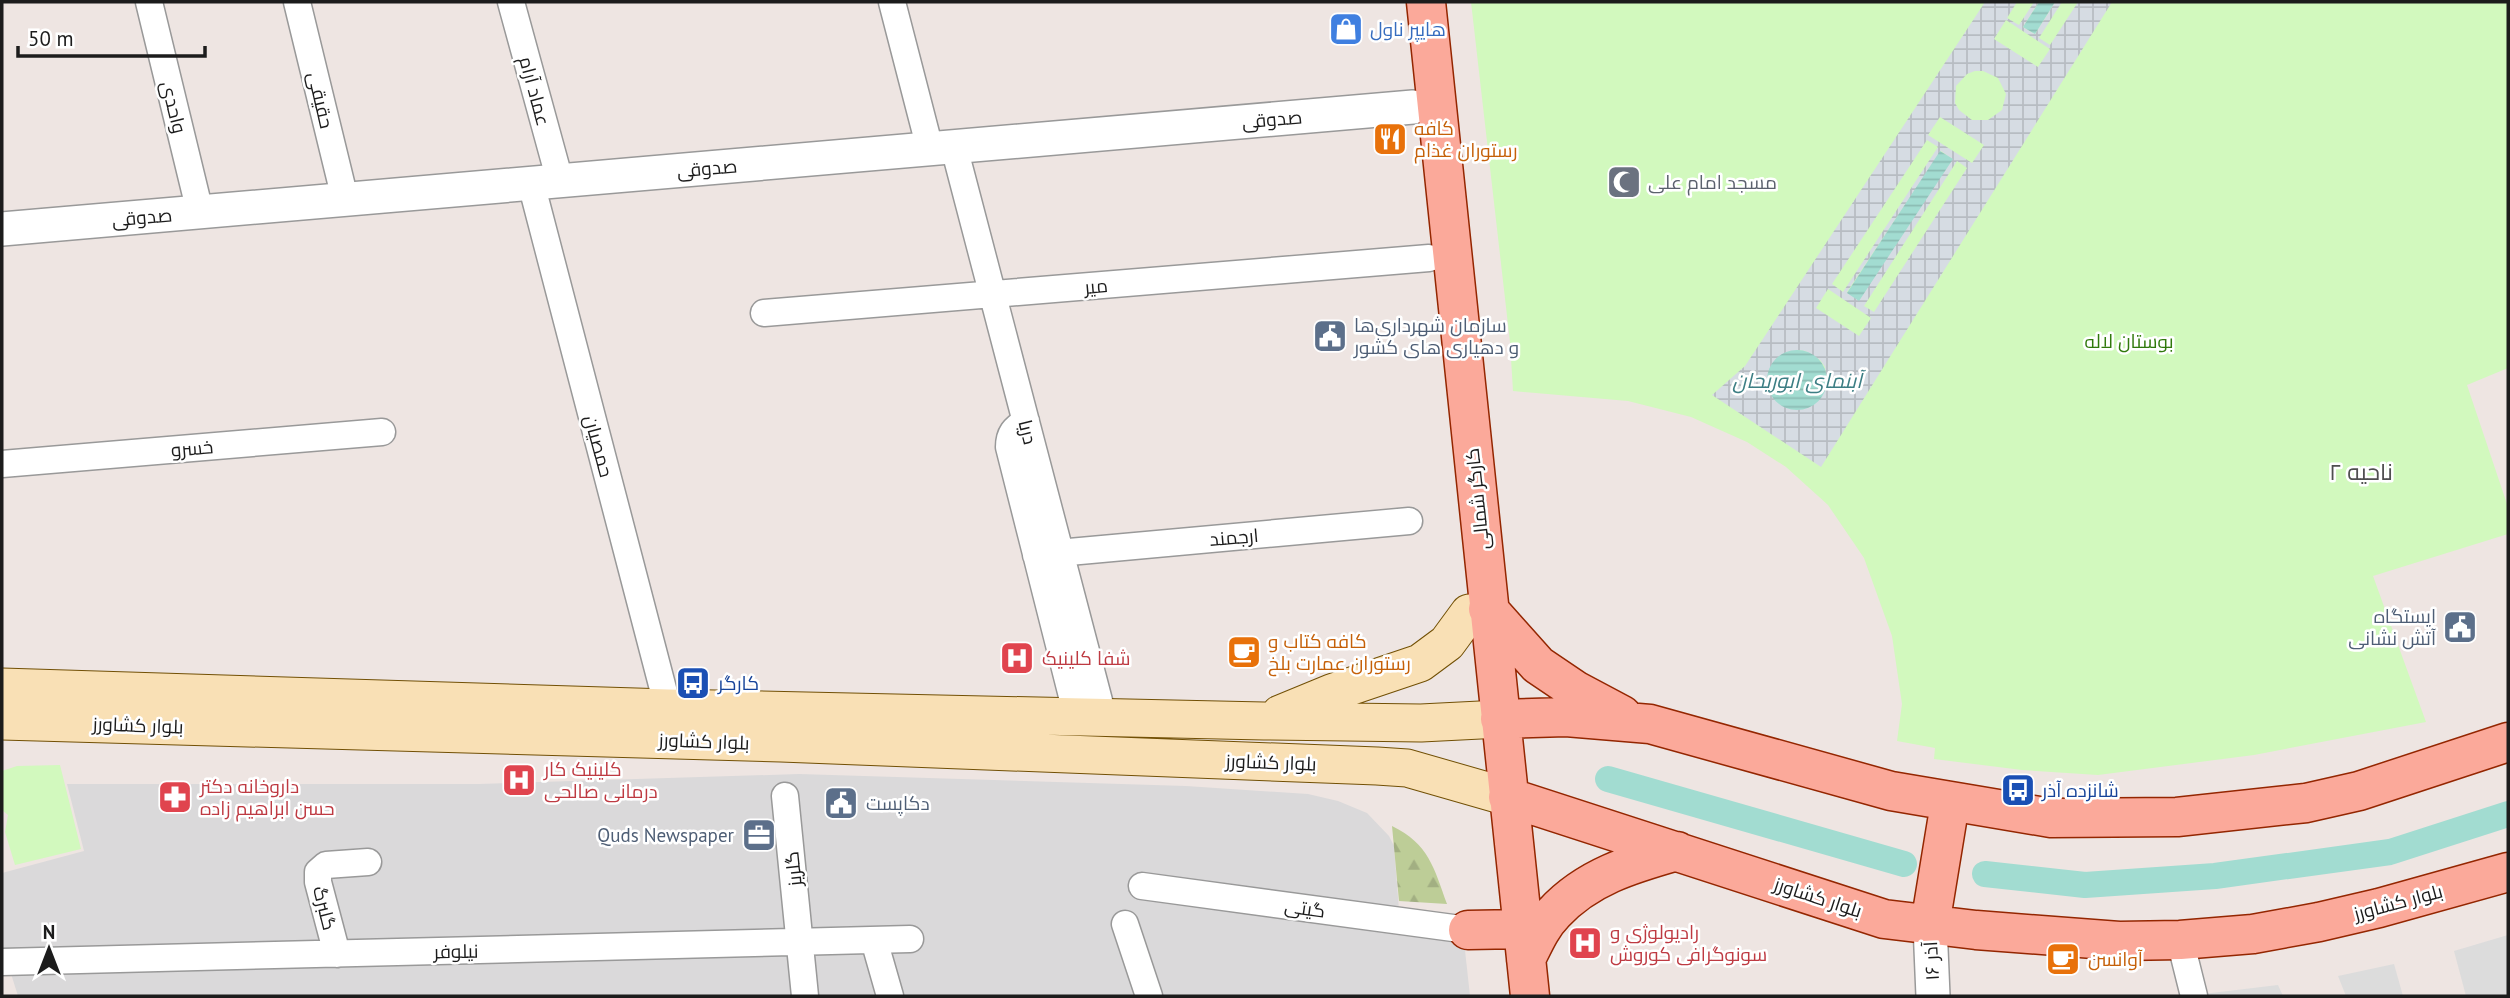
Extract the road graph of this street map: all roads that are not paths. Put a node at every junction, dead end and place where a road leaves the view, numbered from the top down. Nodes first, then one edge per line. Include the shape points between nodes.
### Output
1 (149, 2) edge
2 (297, 2) edge
3 (511, 2) edge
4 (892, 2) edge
5 (1401, 2) edge
6 (1426, 2) edge
7 (1425, 106) junction
8 (942, 148) junction
9 (545, 182) junction
10 (345, 199) junction
11 (200, 212) junction
12 (2, 229) edge
13 (1441, 257) junction
14 (992, 294) junction
15 (764, 313) dead end
16 (382, 432) dead end
17 (2, 464) edge
18 (1409, 521) dead end
19 (1047, 554) junction
20 (1478, 611) junction
21 (2, 687) edge
22 (668, 708) junction
23 (1090, 716) junction
24 (1491, 720) junction
25 (2, 721) edge
26 (1264, 721) junction
27 (1637, 722) junction
28 (2508, 742) edge
29 (785, 796) dead end
30 (1508, 797) junction
31 (1950, 803) junction
32 (1677, 851) junction
33 (368, 862) dead end
34 (2508, 872) edge
35 (1142, 886) dead end
36 (1125, 924) dead end
37 (1930, 925) junction
38 (1468, 930) joint
39 (910, 939) dead end
40 (874, 940) junction
41 (2180, 940) junction
42 (800, 942) junction
43 (1524, 944) junction
44 (337, 954) junction
45 (2, 962) edge
46 (805, 996) edge
47 (890, 996) edge
48 (1149, 996) edge
49 (1530, 996) edge
50 (1933, 996) edge
51 (2194, 996) edge

1 - 11 street, واحدی
2 - 10 street, حقیقی
3 - 9 street, عماد آرام
4 - 8 street, دریا
5 - 7 main road
6 - 7 main road
7 - 8 street, صدوقی
7 - 13 main road, کارگر شمالی
8 - 9 street, صدوقی
8 - 14 street, دریا
9 - 10 street, صدوقی
9 - 22 street, حمصیان
10 - 11 street, صدوقی
11 - 12 street, صدوقی
13 - 14 street, میر
13 - 20 main road, کارگر شمالی
14 - 15 street, میر
14 - 19 street, دریا via 1026,421
16 - 17 street, خسرو
18 - 19 street, ارجمند
19 - 23 street, دریا
20 - 24 main road, کارگر شمالی
20 - 26 main road via 1447,643 1419,663
20 - 27 main road via 1551,675
21 - 22 main road, بلوار کشاورز
22 - 23 main road, بلوار کشاورز
23 - 26 main road, بلوار کشاورز
24 - 26 main road, بلوار کشاورز
24 - 27 main road, بلوار کشاورز via 1566,717
24 - 30 main road, کارگر شمالی
25 - 30 main road, بلوار کشاورز via 1360,765 1407,768
27 - 31 main road, بلوار کشاورز
28 - 31 main road, بلوار کشاورز via 2359,791 2235,812 2051,818
29 - 42 street, گلریز
30 - 32 main road, بلوار کشاورز
30 - 43 main road, کارگر شمالی
31 - 37 main road
32 - 37 main road, بلوار کشاورز via 1884,919
32 - 43 main road via 1602,876 1553,913
33 - 44 street, گلبرگ via 326,865 318,872
34 - 41 main road, بلوار کشاورز via 2319,922
35 - 38 street, گیتی
36 - 48 street
37 - 41 main road, بلوار کشاورز via 2119,941
37 - 50 street, ۱۶ آذر
38 - 43 main road
39 - 40 street, نیلوفر
40 - 42 street, نیلوفر
40 - 47 street
41 - 51 street
42 - 44 street, نیلوفر
42 - 46 street, گلریز
43 - 49 main road, کارگر شمالی
44 - 45 street, نیلوفر

